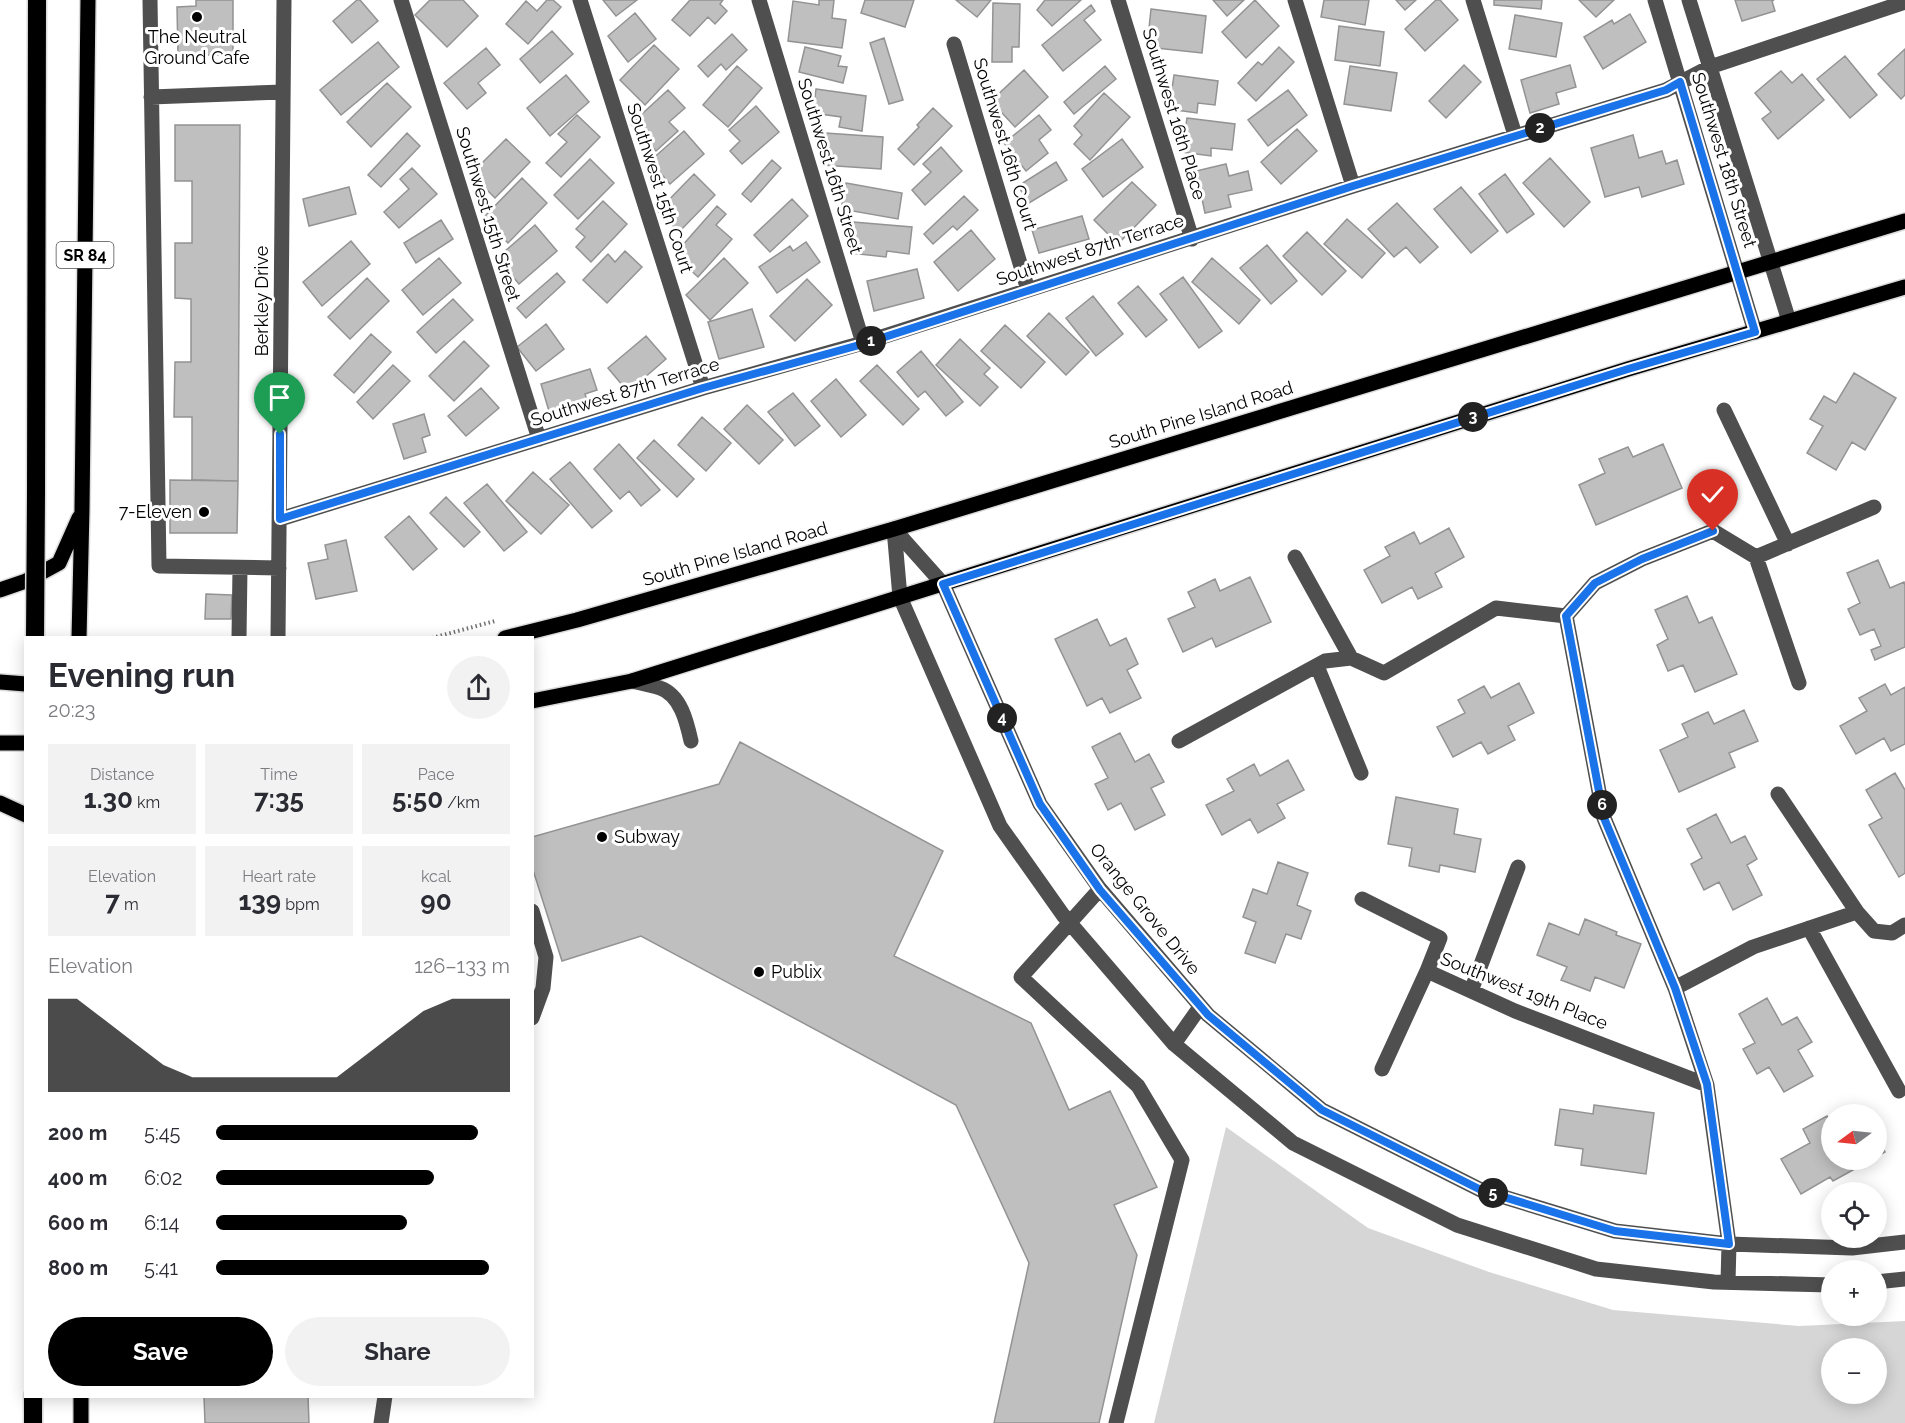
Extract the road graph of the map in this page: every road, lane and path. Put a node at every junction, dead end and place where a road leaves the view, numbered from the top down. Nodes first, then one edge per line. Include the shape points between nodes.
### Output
1 (37, 0) edge
2 (88, 0) edge
3 (150, 0) edge
4 (284, 0) edge
5 (401, 0) edge
6 (580, 0) edge
7 (759, 0) edge
8 (1118, 0) edge
9 (1295, 0) edge
10 (1473, 0) edge
11 (1655, 0) edge
12 (1689, 0) edge
13 (1903, 2) edge
14 (954, 44) dead end
15 (1710, 67) junction
16 (1680, 82) junction
17 (283, 92) junction
18 (151, 97) junction
19 (1515, 135) junction
20 (1353, 186) junction
21 (1905, 221) edge
22 (1192, 239) junction
23 (1771, 262) junction
24 (1738, 272) junction
25 (1905, 287) edge
26 (1028, 290) junction
27 (1789, 321) junction
28 (1755, 332) junction
29 (863, 344) junction
30 (703, 388) junction
31 (1724, 410) dead end
32 (539, 439) junction
33 (1874, 507) dead end
34 (82, 509) junction
35 (280, 519) junction
36 (894, 529) junction
37 (1788, 544) junction
38 (1295, 557) dead end
39 (1756, 557) junction
40 (240, 568) junction
41 (279, 568) junction
42 (943, 584) junction
43 (0, 590) edge
44 (900, 597) junction
45 (1566, 616) junction
46 (531, 634) edge
47 (35, 636) edge
48 (79, 636) edge
49 (239, 636) edge
50 (278, 636) edge
51 (1351, 658) junction
52 (1317, 666) junction
53 (632, 681) junction
54 (0, 682) edge
55 (1799, 683) dead end
56 (24, 684) edge
57 (534, 701) edge
58 (691, 741) dead end
59 (1179, 741) dead end
60 (0, 743) edge
61 (24, 743) edge
62 (1361, 772) dead end
63 (1778, 794) dead end
64 (0, 803) edge
65 (24, 814) edge
66 (1518, 867) dead end
67 (1100, 890) junction
68 (1362, 899) dead end
69 (1857, 912) junction
70 (534, 918) edge
71 (1070, 923) junction
72 (1905, 925) edge
73 (1809, 928) junction
74 (1427, 971) junction
75 (534, 977) edge
76 (543, 988) junction
77 (1675, 988) junction
78 (1471, 991) junction
79 (1200, 1007) junction
80 (534, 1013) edge
81 (1174, 1044) junction
82 (1382, 1069) dead end
83 (1707, 1084) junction
84 (1899, 1091) dead end
85 (1905, 1242) edge
86 (1729, 1244) junction
87 (1905, 1279) edge
88 (1887, 1281) edge
89 (1728, 1282) junction
90 (1821, 1286) edge
91 (33, 1398) edge
92 (81, 1398) edge
93 (385, 1398) edge
94 (33, 1423) edge
95 (81, 1423) edge
96 (381, 1423) edge
97 (1116, 1423) edge

1 - 47 highway, bridge
2 - 34 main road, SR 84
3 - 18 street
4 - 17 street, Berkley Drive
5 - 32 street, Southwest 15th Street
6 - 30 street, Southwest 15th Court
7 - 29 street, Southwest 16th Street
8 - 22 street, Southwest 16th Place
9 - 20 street
10 - 19 street
11 - 16 street, Southwest 18th Street
12 - 15 street, Southwest 18th Street
13 - 15 street, Southwest 87th Terrace
14 - 26 street, Southwest 16th Court
15 - 16 street, Southwest 87th Terrace
15 - 23 street, Southwest 18th Street
16 - 19 street, Southwest 87th Terrace via 1666,90
16 - 24 street, Southwest 18th Street
17 - 18 street
17 - 35 street, Berkley Drive
18 - 40 street via 159,566
19 - 20 street, Southwest 87th Terrace
20 - 22 street, Southwest 87th Terrace
21 - 23 main road, South Pine Island Road
22 - 26 street, Southwest 87th Terrace
23 - 24 main road, South Pine Island Road
23 - 27 street, Southwest 18th Street
24 - 28 street, Southwest 18th Street
24 - 36 main road, South Pine Island Road
25 - 27 main road
26 - 29 street, Southwest 87th Terrace
27 - 28 main road
28 - 42 main road
29 - 30 street, Southwest 87th Terrace
30 - 32 street, Southwest 87th Terrace
31 - 37 street
32 - 35 street, Southwest 87th Terrace
33 - 37 street
34 - 43 main road via 59,563
34 - 48 main road, SR 84
35 - 41 street, Berkley Drive
36 - 42 street, Orange Grove Drive
36 - 44 street
36 - 46 main road, South Pine Island Road
37 - 39 street
38 - 51 street
39 - 45 street via 1713,531 1642,559 1595,583
39 - 55 street
40 - 41 street
40 - 49 street
41 - 50 street, Berkley Drive
42 - 44 main road
42 - 67 street, Orange Grove Drive via 1040,804
44 - 53 main road
44 - 71 street via 1000,826
45 - 51 street via 1496,608 1384,673
45 - 77 street via 1604,818
51 - 52 street via 1325,661
52 - 59 street
52 - 62 street
53 - 57 main road
53 - 58 street via 663,688 675,699 686,716
54 - 56 main road
60 - 61 main road
63 - 69 street
64 - 65 main road
66 - 78 street
67 - 71 street
67 - 79 street, Orange Grove Drive
68 - 74 street via 1440,938
69 - 72 street via 1874,931 1892,933
69 - 73 street
70 - 76 street via 546,957
71 - 81 street
71 - 97 street via 1021,977 1138,1086 1182,1160
73 - 77 street via 1753,947
73 - 84 street
74 - 78 street, Southwest 19th Place
74 - 82 street, Southwest 19th Place
75 - 76 street
76 - 80 street
77 - 83 street
78 - 83 street, Southwest 19th Place
79 - 81 street
79 - 86 street, Orange Grove Drive via 1322,1110 1481,1190 1615,1231
81 - 89 street via 1293,1143 1458,1225 1596,1269
83 - 86 street
85 - 86 street, Orange Grove Drive via 1852,1248
86 - 89 street
87 - 88 street
89 - 90 street
91 - 94 highway
92 - 95 main road
93 - 96 street

